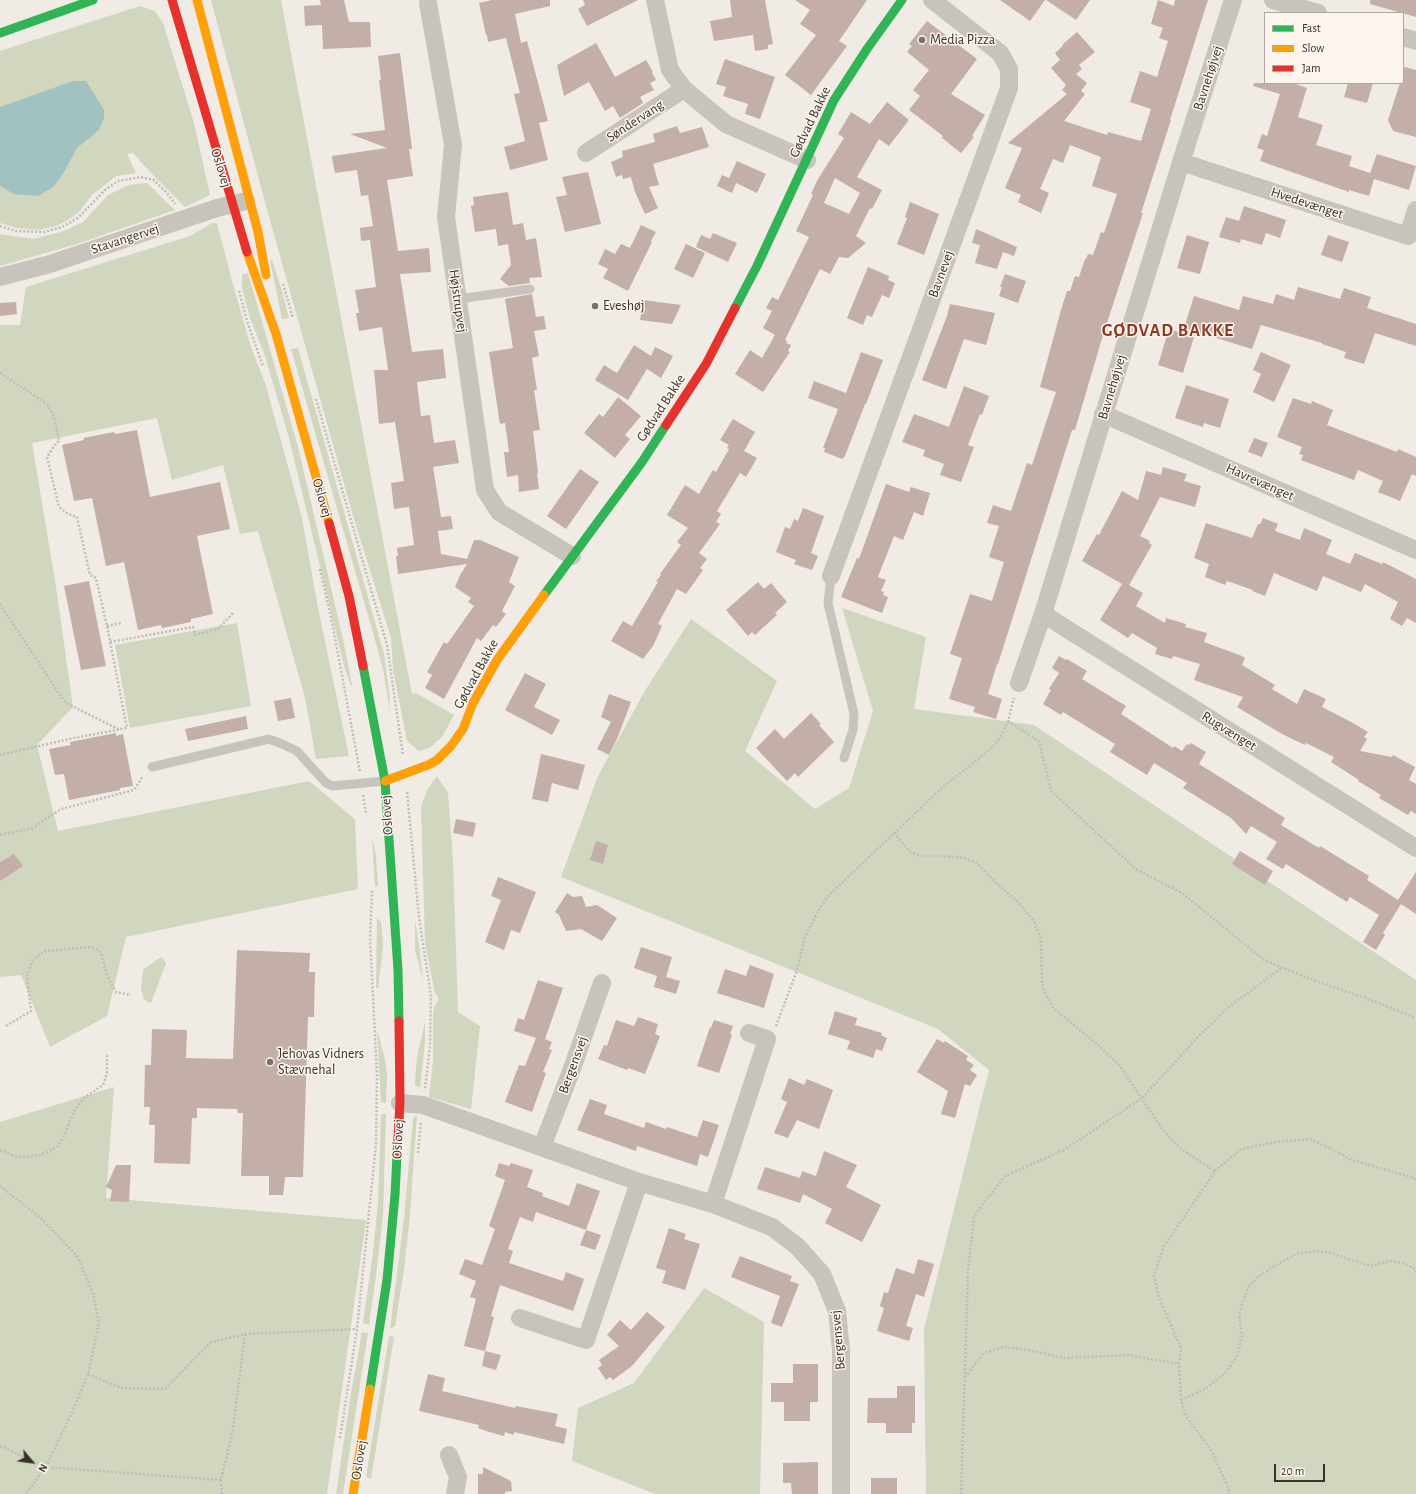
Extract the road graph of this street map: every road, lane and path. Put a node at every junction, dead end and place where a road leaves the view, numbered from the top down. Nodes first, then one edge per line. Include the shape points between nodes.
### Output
1 (93, 0) edge
2 (172, 0) edge
3 (197, 0) edge
4 (655, 0) edge
5 (902, 0) edge
6 (932, 0) edge
7 (1233, 0) edge
8 (1273, 0) edge
9 (428, 3) dead end
10 (1315, 12) edge
11 (0, 33) edge
12 (1404, 37) edge
13 (1416, 41) edge
14 (684, 89) junction
15 (586, 153) dead end
16 (807, 160) junction
17 (1181, 162) junction
18 (250, 200) junction
19 (232, 204) junction
20 (1416, 210) edge
21 (184, 220) junction
22 (0, 226) edge
23 (0, 277) edge
24 (530, 289) dead end
25 (458, 299) junction
26 (276, 334) junction
27 (0, 373) edge
28 (1104, 414) junction
29 (1416, 550) edge
30 (572, 556) junction
31 (831, 576) joint
32 (0, 604) edge
33 (234, 613) dead end
34 (1043, 614) junction
35 (121, 623) dead end
36 (107, 626) junction
37 (110, 642) junction
38 (1019, 683) joint
39 (1008, 721) junction
40 (120, 730) junction
41 (0, 755) edge
42 (844, 758) dead end
43 (152, 767) joint
44 (385, 781) junction
45 (894, 833) junction
46 (0, 835) edge
47 (1416, 848) edge
48 (1283, 967) junction
49 (602, 983) dead end
50 (131, 995) dead end
51 (1416, 1018) edge
52 (6, 1026) dead end
53 (749, 1033) dead end
54 (768, 1039) junction
55 (106, 1053) dead end
56 (1142, 1098) junction
57 (400, 1103) junction
58 (542, 1147) junction
59 (0, 1150) edge
60 (1215, 1171) junction
61 (1416, 1181) edge
62 (639, 1182) junction
63 (0, 1186) edge
64 (712, 1204) junction
65 (1416, 1272) edge
66 (520, 1318) dead end
67 (357, 1329) dead end
68 (244, 1334) junction
69 (1179, 1364) junction
70 (88, 1374) junction
71 (964, 1378) junction
72 (1181, 1400) junction
73 (0, 1446) edge
74 (449, 1455) dead end
75 (46, 1467) junction
76 (221, 1480) junction
77 (26, 1494) edge
78 (222, 1494) edge
79 (353, 1494) edge
80 (455, 1494) edge
81 (841, 1494) edge
82 (961, 1494) edge
83 (1229, 1494) edge

1 - 11 street
2 - 19 street, Oslovej
3 - 18 street, Oslovej
4 - 14 street via 670,70
5 - 16 street, Gødvad Bakke via 834,100
6 - 31 street, Bavnevej via 1000,53 1009,69 1009,88
7 - 17 street, Bavnehøjvej
8 - 10 street
9 - 25 street, Højstrupvej via 453,145 446,217
12 - 13 street
14 - 15 street, Søndervang
14 - 16 street via 726,124
16 - 30 street, Gødvad Bakke via 758,266 706,364 642,462
17 - 20 street, Hvedevænget via 1408,236
17 - 28 street, Bavnehøjvej
18 - 19 street, Stavangervej
18 - 26 street, Oslovej via 260,238
19 - 21 street, Stavangervej
19 - 26 street, Oslovej
21 - 22 path via 167,193 154,180 141,176 118,181 104,190 78,218 62,227 44,232 16,231
21 - 23 street, Stavangervej via 50,264
24 - 25 lane
25 - 30 street, Højstrupvej via 485,490 499,512
26 - 44 street, Oslovej via 349,596
27 - 36 path via 47,404 54,416 60,441 47,457 59,507 77,517 90,575 96,578
28 - 29 street, Havrevænget
28 - 34 street, Bavnehøjvej
30 - 44 street, Gødvad Bakke via 496,660 473,703 463,729 451,746 428,765
31 - 42 lane via 828,603 854,714 853,730
32 - 40 path via 66,703
33 - 37 path via 218,629 195,635 193,626
34 - 38 street, Bavnehøjvej
34 - 47 street, Rugvænget
35 - 36 path
36 - 37 path
37 - 40 path via 127,728
38 - 39 path
39 - 45 path via 1001,736 990,749 944,786
39 - 48 path via 1039,741 1051,791 1137,870 1182,893 1264,960
40 - 41 path
43 - 44 lane, Oslovej via 269,739 297,751 326,783 333,786
43 - 46 path via 145,772 134,790 62,809 33,828
44 - 57 street, Oslovej via 398,970
45 - 54 path via 828,896 818,911 805,937 796,973 775,1030
45 - 56 path via 910,852 920,856 964,858 977,863 1018,902 1034,921 1041,939 1042,984 1054,1009 1120,1066
48 - 51 path
48 - 56 path via 1230,1006
49 - 58 street, Bergensvej
50 - 52 path via 116,992 101,952 96,949 91,947 46,951 33,959 27,976 31,1011
53 - 54 street
54 - 64 street
55 - 59 path via 107,1074 102,1085 84,1098 74,1111 58,1146 46,1153 26,1157 14,1156
56 - 60 path via 1162,1130 1181,1149
56 - 71 path via 1064,1150 1005,1176 974,1216 968,1271
57 - 58 street, Bergensvej via 423,1105
57 - 79 street, Oslovej via 387,1280
58 - 62 street, Bergensvej
60 - 61 path via 1241,1149 1311,1139 1352,1160 1414,1178
60 - 69 path via 1163,1248 1154,1276 1159,1298 1181,1348
62 - 64 street, Bergensvej
62 - 66 street via 586,1340
63 - 70 path via 42,1219 77,1256 93,1293 99,1323
64 - 81 street, Bergensvej via 772,1227 798,1247 822,1274 837,1311 841,1350
65 - 72 path via 1403,1263 1390,1261 1371,1266 1318,1251 1296,1254 1277,1264 1249,1286 1239,1316 1242,1336 1237,1356 1225,1373 1205,1389
67 - 68 path
68 - 70 path via 210,1343 165,1389 121,1388
68 - 76 path via 233,1429
69 - 71 path via 1128,1355 1064,1358 1005,1347 984,1353
69 - 72 path
70 - 75 path
71 - 82 path
72 - 83 path via 1186,1416 1211,1450
73 - 75 path
74 - 80 street via 458,1477
75 - 76 path
75 - 77 path
76 - 78 path

